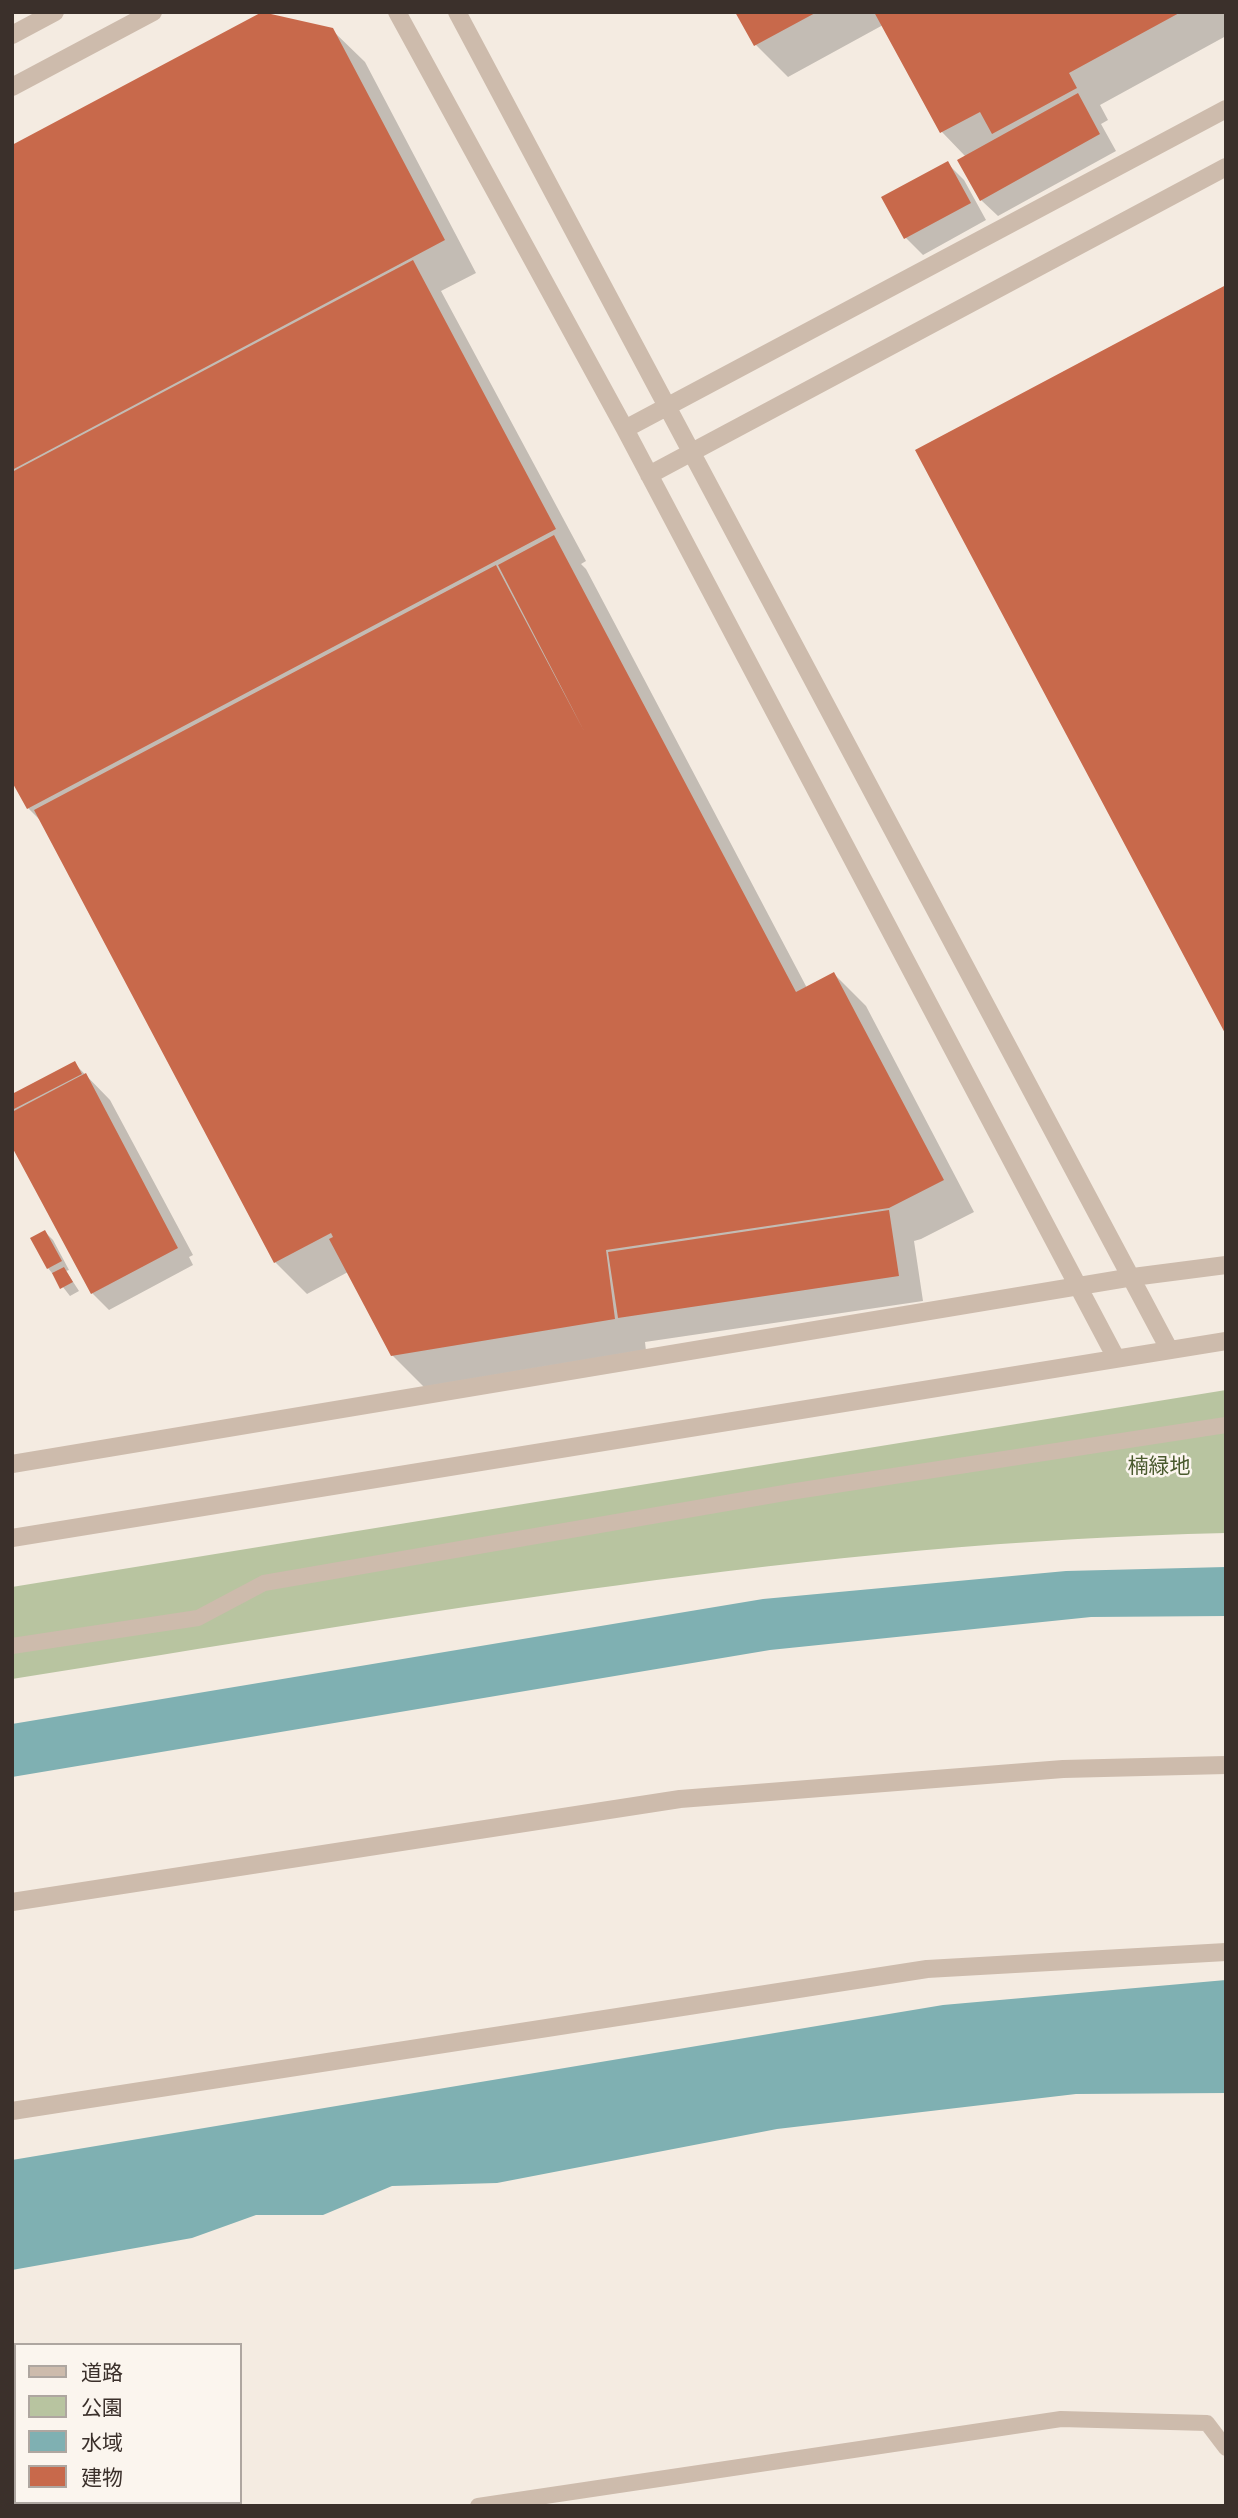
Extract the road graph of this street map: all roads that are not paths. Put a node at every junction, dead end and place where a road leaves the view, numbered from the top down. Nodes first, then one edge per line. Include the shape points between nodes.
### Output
1 (55, 12) edge
2 (153, 12) edge
3 (397, 12) edge
4 (457, 12) edge
5 (12, 35) edge
6 (12, 87) edge
7 (1226, 109) edge
8 (1226, 167) edge
9 (668, 407) junction
10 (625, 429) junction
11 (692, 452) junction
12 (649, 475) junction
13 (1226, 1265) edge
14 (1133, 1278) junction
15 (1078, 1286) junction
16 (1226, 1341) edge
17 (1169, 1349) junction
18 (1116, 1358) junction
19 (1226, 1424) edge
20 (12, 1464) edge
21 (12, 1538) edge
22 (12, 1646) edge
23 (1226, 1765) edge
24 (12, 1902) edge
25 (1226, 1952) edge
26 (12, 2111) edge
27 (1226, 2448) edge
28 (478, 2506) edge

1 - 5 street
2 - 6 street
3 - 10 street
4 - 9 street
7 - 9 street
8 - 11 street
9 - 10 street
9 - 11 street
10 - 12 street
11 - 12 street
11 - 14 street
12 - 15 street
13 - 14 street
14 - 15 street
14 - 17 street
15 - 18 street
15 - 20 street
16 - 17 street
17 - 18 street
18 - 21 street
19 - 22 lane via 796,1491 264,1583 198,1618
23 - 24 street via 1063,1769 680,1798
25 - 26 street via 927,1969
27 - 28 lane via 1207,2423 1061,2418

